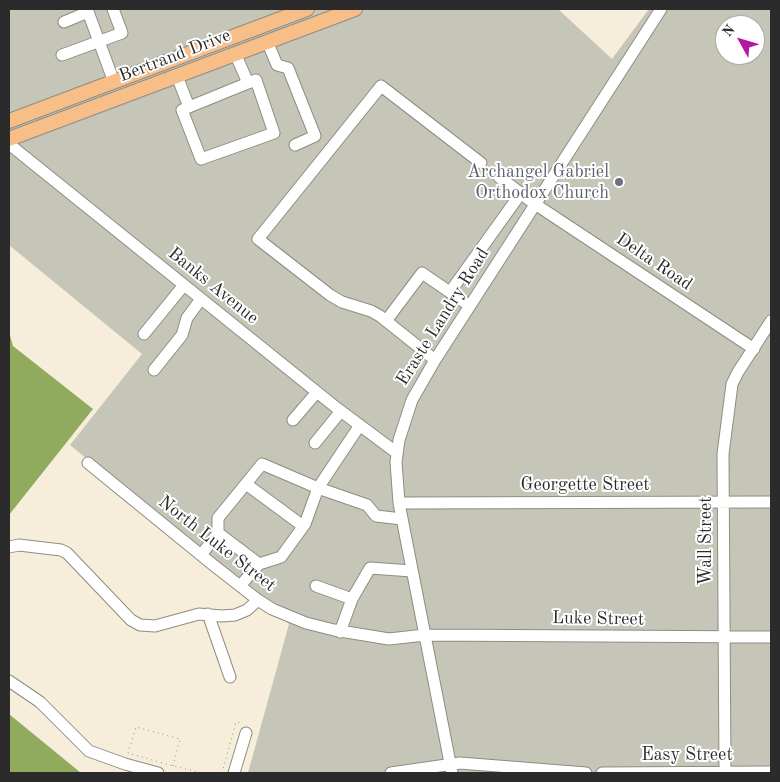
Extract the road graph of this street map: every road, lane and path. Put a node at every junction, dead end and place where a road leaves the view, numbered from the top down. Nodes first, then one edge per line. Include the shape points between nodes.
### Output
1 (113, 9) edge
2 (307, 9) edge
3 (355, 9) edge
4 (661, 9) edge
5 (88, 10) edge
6 (64, 22) dead end
7 (267, 41) junction
8 (99, 42) junction
9 (235, 53) junction
10 (62, 55) dead end
11 (176, 76) junction
12 (114, 82) junction
13 (248, 83) junction
14 (189, 107) junction
15 (9, 122) edge
16 (9, 139) edge
17 (9, 144) edge
18 (295, 145) dead end
19 (481, 163) tunnel mouth
20 (499, 177) tunnel mouth
21 (521, 193) junction
22 (535, 204) junction
23 (502, 220) junction
24 (518, 231) junction
25 (184, 285) junction
26 (450, 292) junction
27 (201, 299) junction
28 (470, 306) junction
29 (386, 321) junction
30 (771, 321) edge
31 (144, 334) dead end
32 (754, 349) junction
33 (435, 360) junction
34 (154, 370) dead end
35 (317, 392) junction
36 (340, 411) junction
37 (293, 420) dead end
38 (360, 425) junction
39 (315, 443) dead end
40 (397, 453) junction
41 (88, 463) dead end
42 (246, 484) junction
43 (318, 488) junction
44 (723, 502) junction
45 (771, 502) edge
46 (399, 503) junction
47 (402, 519) junction
48 (303, 526) junction
49 (218, 533) junction
50 (9, 548) edge
51 (201, 555) junction
52 (259, 564) junction
53 (412, 570) junction
54 (240, 586) junction
55 (316, 586) dead end
56 (352, 599) junction
57 (258, 600) junction
58 (208, 614) junction
59 (340, 632) junction
60 (425, 635) junction
61 (771, 637) edge
62 (723, 638) junction
63 (230, 677) dead end
64 (9, 681) edge
65 (246, 733) dead end
66 (173, 766) junction
67 (451, 769) edge
68 (725, 772) edge
69 (771, 772) edge
70 (158, 773) edge
71 (203, 773) edge
72 (234, 773) edge
73 (391, 773) edge
74 (586, 773) edge
75 (602, 773) edge
76 (612, 773) edge

1 - 8 street via 122,32
2 - 12 main road, Bertrand Drive
3 - 7 main road, Bertrand Drive
4 - 22 street, Eraste Landry Road
5 - 6 street
5 - 8 street
7 - 9 main road, Bertrand Drive
7 - 18 street via 276,65 288,68 315,136
8 - 10 street
8 - 12 street
9 - 11 main road, Bertrand Drive
9 - 13 street
11 - 14 street
11 - 16 main road, Bertrand Drive
12 - 15 main road, Bertrand Drive
13 - 14 street
13 - 14 street via 256,80 274,133 201,158 182,110
17 - 25 street, Banks Avenue
19 - 29 street via 381,86 258,239 342,302 372,311
20 - 21 street, Delta Road
21 - 22 street, Delta Road
21 - 23 street
22 - 24 street, Eraste Landry Road
22 - 32 street, Delta Road
23 - 24 street
23 - 26 street
24 - 28 street, Eraste Landry Road
25 - 27 street, Banks Avenue
25 - 31 street
26 - 28 street
26 - 29 street via 422,273
27 - 34 street via 187,318 182,335
27 - 35 street, Banks Avenue
28 - 33 street, Eraste Landry Road
29 - 33 street
30 - 32 street, Wall Street
32 - 44 street, Wall Street via 738,372 731,391 723,454
33 - 40 street, Eraste Landry Road via 412,400
35 - 36 street, Banks Avenue
35 - 37 street
36 - 38 street, Banks Avenue
36 - 39 street
38 - 40 street, Banks Avenue
38 - 43 street
40 - 46 street, Eraste Landry Road
41 - 51 street, North Luke Street
42 - 43 street via 262,464
42 - 48 street
42 - 49 street via 218,518
43 - 47 street via 368,506 376,516
43 - 48 street
44 - 45 street, Georgette Street
44 - 46 street, Georgette Street
44 - 62 street, Wall Street
46 - 47 street, Eraste Landry Road
47 - 53 street, Eraste Landry Road
48 - 52 street via 281,557
49 - 51 street
49 - 52 street
50 - 58 street via 19,545 67,552 131,620 140,625 155,626
51 - 54 street, North Luke Street
52 - 54 street
53 - 56 street via 370,568
53 - 60 street, Eraste Landry Road
54 - 57 street, North Luke Street
55 - 56 street
56 - 59 street
57 - 58 street via 235,615
57 - 59 street, North Luke Street via 306,623
58 - 63 street
59 - 60 street, North Luke Street via 389,639
60 - 62 street, Luke Street
60 - 67 street, Eraste Landry Road
61 - 62 street, Luke Street
62 - 68 street, Wall Street
64 - 70 street via 40,702 89,752
65 - 72 street
66 - 66 path via 180,739 136,727 128,753
66 - 71 path
67 - 73 street
67 - 74 street via 460,763
68 - 69 street, Easy Street
68 - 76 street, Easy Street
75 - 76 street, Easy Street

